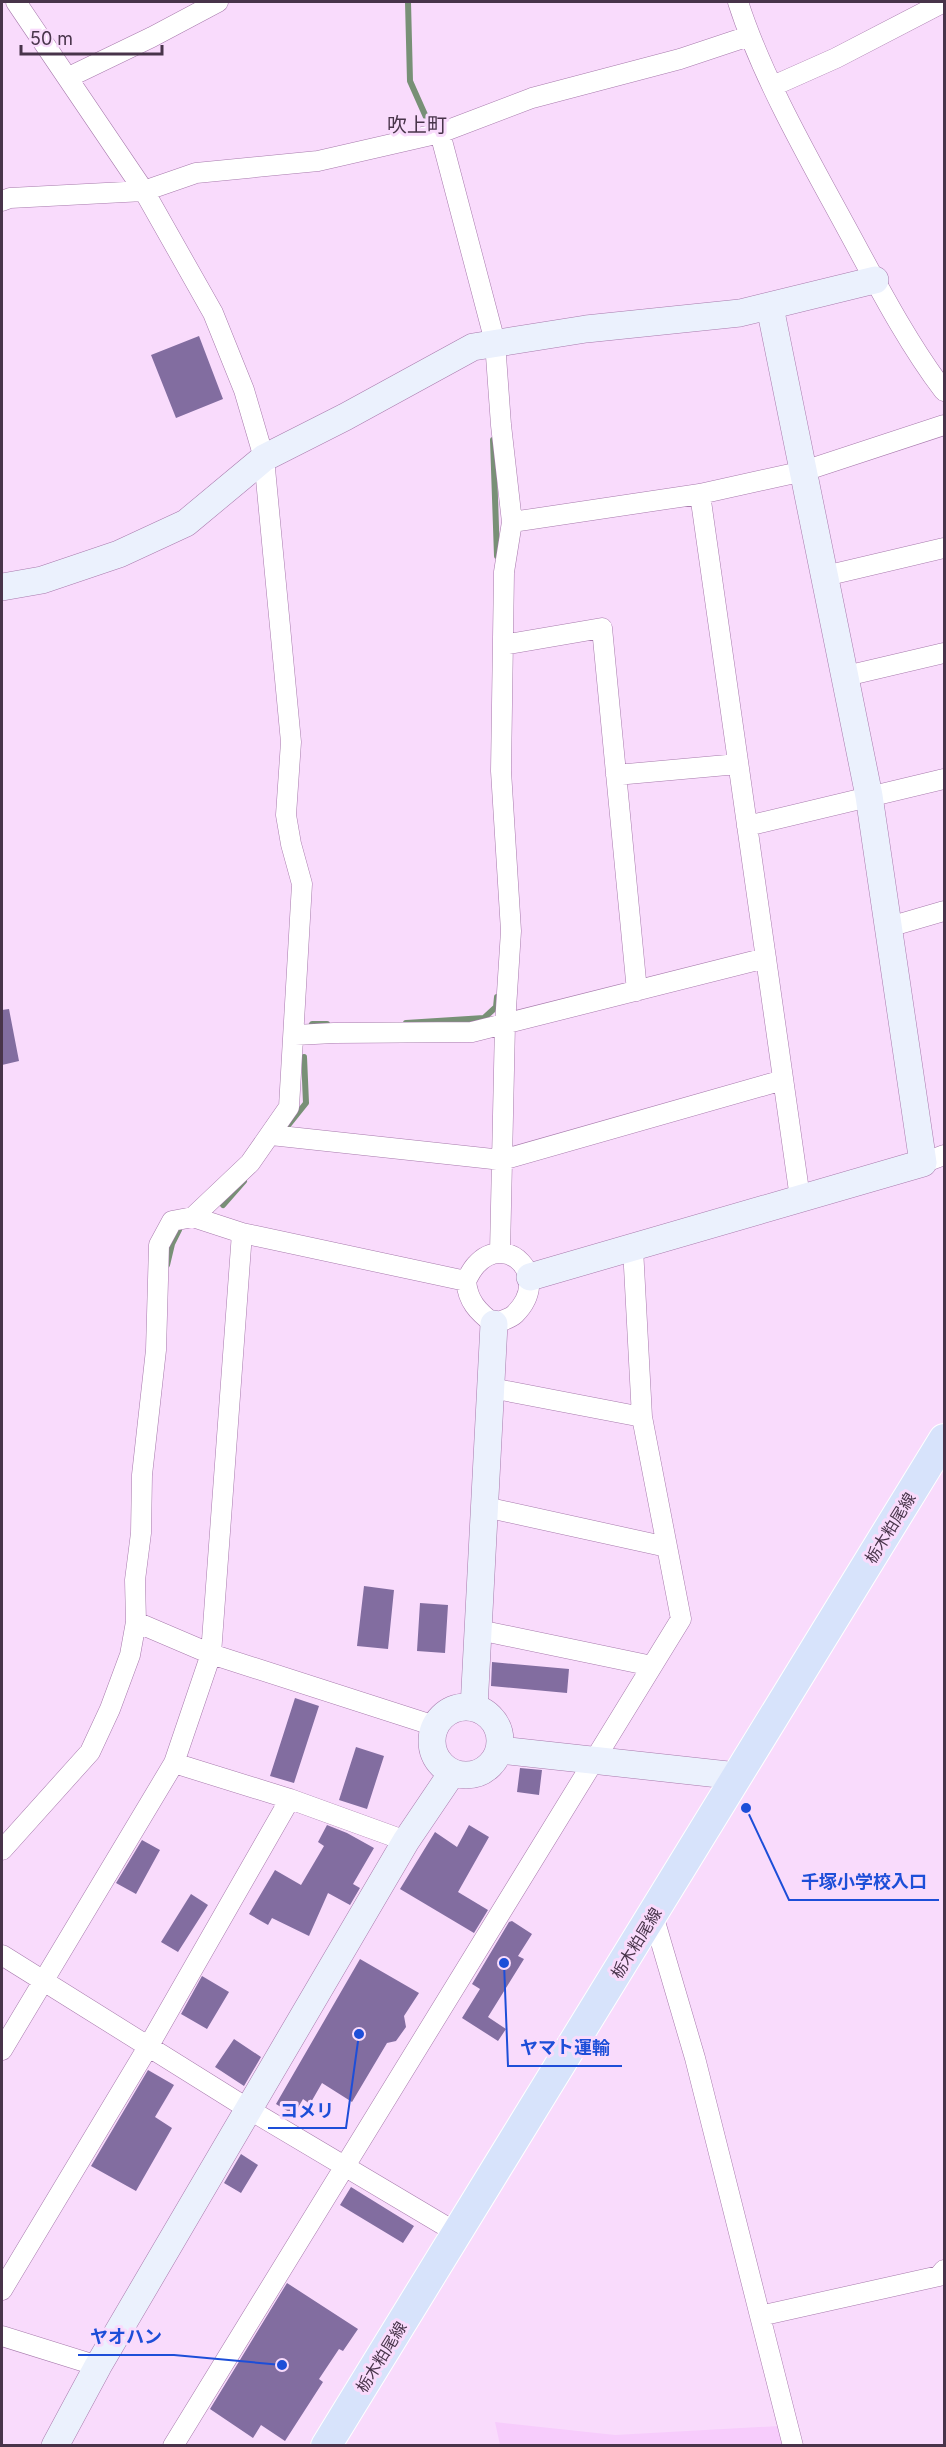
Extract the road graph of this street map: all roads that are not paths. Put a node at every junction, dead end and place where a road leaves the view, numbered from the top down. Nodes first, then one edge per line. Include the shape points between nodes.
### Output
1 (16, 2) edge
2 (218, 2) edge
3 (738, 2) edge
4 (945, 2) edge
5 (749, 36) junction
6 (69, 77) junction
7 (773, 86) junction
8 (440, 134) junction
9 (144, 191) junction
10 (2, 201) edge
11 (875, 280) junction
12 (770, 307) junction
13 (495, 342) junction
14 (945, 391) edge
15 (945, 425) edge
16 (264, 458) junction
17 (804, 471) junction
18 (700, 494) junction
19 (512, 522) junction
20 (945, 548) edge
21 (825, 576) junction
22 (2, 587) edge
23 (503, 645) junction
24 (945, 653) edge
25 (846, 676) junction
26 (738, 764) junction
27 (616, 775) junction
28 (945, 779) edge
29 (869, 796) junction
30 (747, 826) junction
31 (945, 911) edge
32 (889, 927) junction
33 (766, 958) junction
34 (637, 991) junction
35 (505, 1024) junction
36 (295, 1035) junction
37 (783, 1080) junction
38 (271, 1135) junction
39 (934, 1159) edge
40 (502, 1160) junction
41 (800, 1198) junction
42 (193, 1218) junction
43 (242, 1233) junction
44 (633, 1248) junction
45 (500, 1252) junction
46 (530, 1278) junction
47 (466, 1281) junction
48 (494, 1324) junction
49 (491, 1388) junction
50 (642, 1418) junction
51 (945, 1439) edge
52 (485, 1507) junction
53 (667, 1546) junction
54 (136, 1622) junction
55 (479, 1630) junction
56 (211, 1654) junction
57 (652, 1666) junction
58 (474, 1707) junction
59 (435, 1726) junction
60 (500, 1750) junction
61 (593, 1760) junction
62 (174, 1763) junction
63 (452, 1773) junction
64 (737, 1776) junction
65 (290, 1799) junction
66 (406, 1841) junction
67 (2, 1850) edge
68 (653, 1915) junction
69 (2, 1954) edge
70 (41, 1981) junction
71 (148, 2047) junction
72 (2, 2050) edge
73 (250, 2110) junction
74 (345, 2165) junction
75 (457, 2234) junction
76 (945, 2270) edge
77 (2, 2290) edge
78 (760, 2316) junction
79 (2, 2336) edge
80 (98, 2366) junction
81 (55, 2445) edge
82 (174, 2445) edge
83 (326, 2445) edge
84 (793, 2445) edge

1 - 6 street
2 - 6 street
3 - 5 street
4 - 7 street
5 - 7 street
5 - 8 street via 680,59 532,98
6 - 9 street
7 - 11 street
8 - 9 street via 318,160 196,173
8 - 13 street
9 - 10 street
9 - 16 street via 213,313 244,390
11 - 12 street
11 - 14 street
12 - 13 street
12 - 17 street
13 - 16 street via 473,346
13 - 19 street
15 - 17 street
16 - 22 street via 186,523 119,554 42,580
16 - 36 street via 291,742 286,815 302,884
17 - 18 street
17 - 21 street
18 - 19 street
18 - 26 street
19 - 23 street via 504,572
20 - 21 street
21 - 25 street
23 - 27 street via 602,628
23 - 35 street via 501,771 511,931
24 - 25 street
25 - 29 street
26 - 27 street
26 - 30 street
27 - 34 street
28 - 29 street
29 - 30 street
29 - 32 street
30 - 33 street
31 - 32 street
32 - 39 street
33 - 34 street
33 - 37 street
34 - 35 street
35 - 36 street via 472,1032
35 - 40 street
36 - 38 street via 290,1107
37 - 40 street
37 - 41 street
38 - 40 street
38 - 42 street via 250,1163
39 - 41 street
40 - 45 street
41 - 44 street
42 - 43 street
42 - 54 street via 172,1221 159,1245 156,1350 135,1580
43 - 47 street
43 - 56 street
44 - 46 street
44 - 50 street
45 - 46 street via 512,1255 526,1267
45 - 47 street via 477,1263
46 - 48 street via 529,1294 514,1315
47 - 48 street via 468,1298
48 - 49 street
49 - 50 street
49 - 52 street
50 - 53 street
51 - 64 main road, 栃木粕尾線
52 - 53 street
52 - 55 street
53 - 57 street via 681,1619
54 - 56 street
54 - 67 street via 130,1655 90,1752
55 - 57 street
55 - 58 street
56 - 59 street
56 - 62 street
57 - 61 street
58 - 59 street via 459,1707 445,1714
58 - 60 street via 490,1716 500,1732
59 - 63 street via 431,1744 438,1761
60 - 61 street
60 - 63 street via 490,1767 472,1776
61 - 64 street
61 - 74 street
62 - 65 street
62 - 70 street
63 - 66 street
64 - 68 main road, 栃木粕尾線
65 - 66 street
65 - 71 street
66 - 73 street
68 - 75 main road, 栃木粕尾線
68 - 78 street via 695,2058
69 - 70 street
70 - 71 street
70 - 72 street
71 - 73 street
71 - 77 street
73 - 74 street
73 - 80 street
74 - 75 street
74 - 82 street
75 - 83 main road, 栃木粕尾線
76 - 78 street via 939,2276
78 - 84 street
79 - 80 street
80 - 81 street

